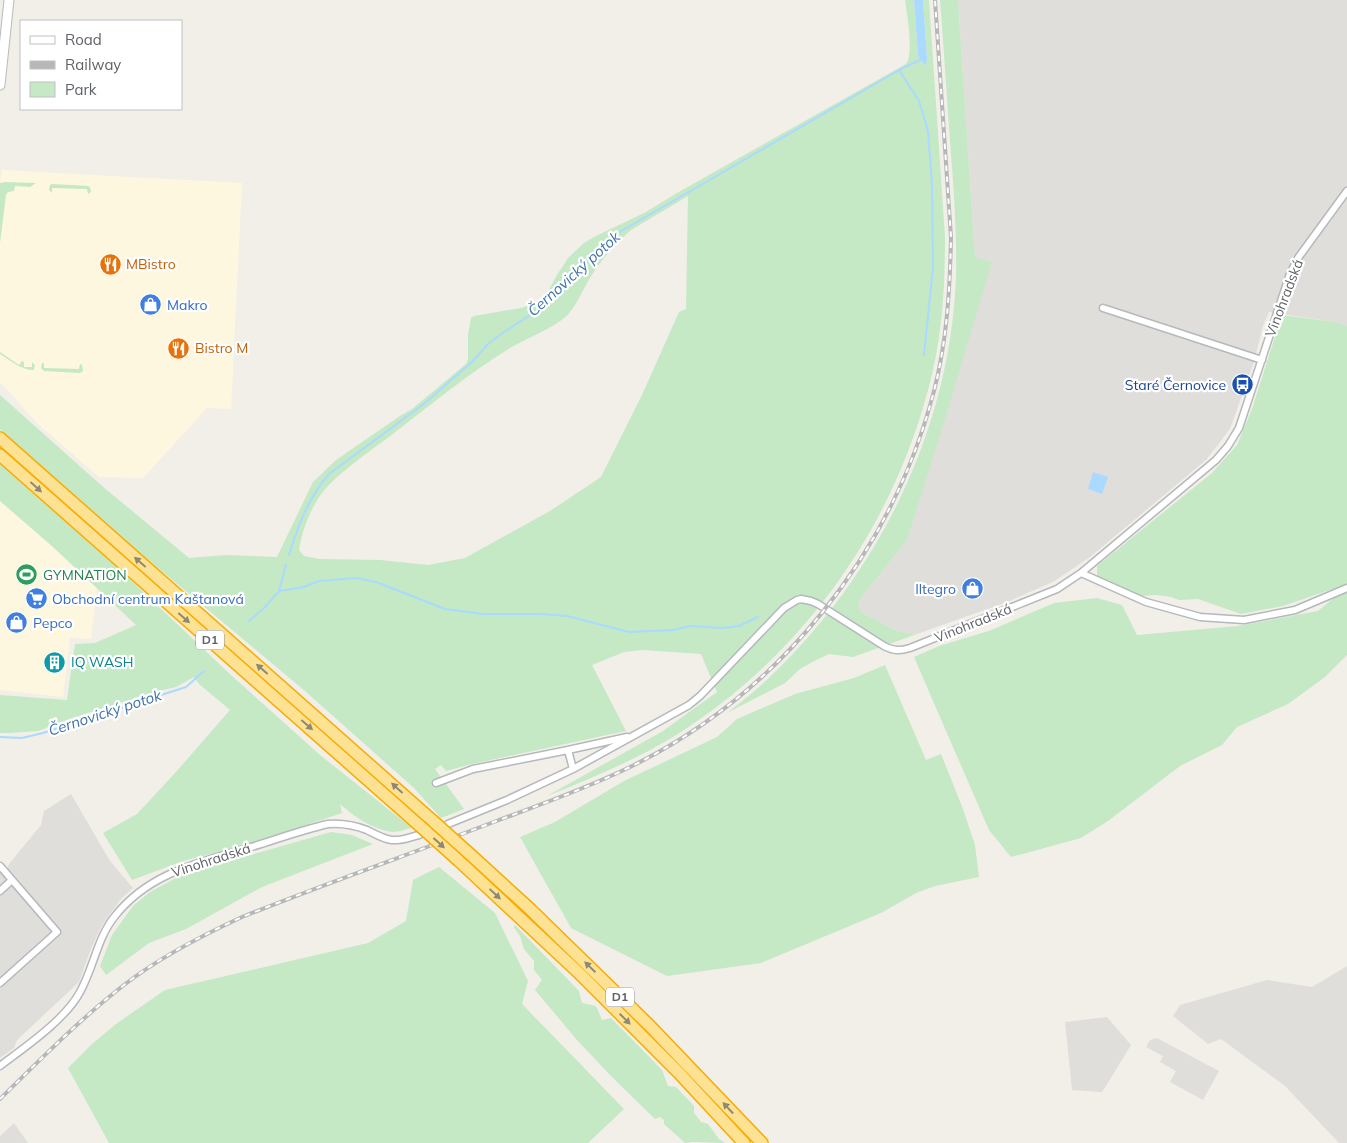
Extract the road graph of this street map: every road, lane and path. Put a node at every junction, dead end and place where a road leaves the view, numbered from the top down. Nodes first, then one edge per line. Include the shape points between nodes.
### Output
1 (9, 0) edge
2 (0, 85) edge
3 (1347, 191) edge
4 (1104, 308) dead end
5 (1262, 360) junction
6 (0, 438) edge
7 (0, 454) edge
8 (1082, 573) junction
9 (1347, 588) edge
10 (636, 735) junction
11 (568, 750) junction
12 (573, 769) junction
13 (436, 783) dead end
14 (448, 824) dead end
15 (419, 830) junction
16 (0, 866) edge
17 (12, 880) junction
18 (0, 891) edge
19 (0, 983) edge
20 (0, 1066) edge
21 (744, 1143) edge
22 (762, 1143) edge

1 - 2 main road
3 - 5 street, Vinohradská via 1298,258
4 - 5 street
5 - 8 street, Vinohradská via 1239,428 1228,446 1216,460
22 -> 6 highway, D1, bridge via 650,1026 472,856
7 -> 15 highway, D1
8 - 9 street via 1146,602 1200,617 1244,620 1294,610
8 - 10 street, Vinohradská via 1057,589 900,651 884,646 818,604 797,600 784,608 700,696
10 - 11 street, Vinohradská
10 - 12 street, Vinohradská
11 - 12 street
11 - 13 street, Vinohradská via 474,769
12 - 14 street, Vinohradská
15 - 20 street, Vinohradská via 404,839 393,840 351,825 328,824 189,866 159,879 132,898 106,928 80,992 67,1010
15 -> 21 highway, D1, bridge via 459,861 580,974
16 - 17 street
17 - 18 street
17 - 19 street via 57,932

